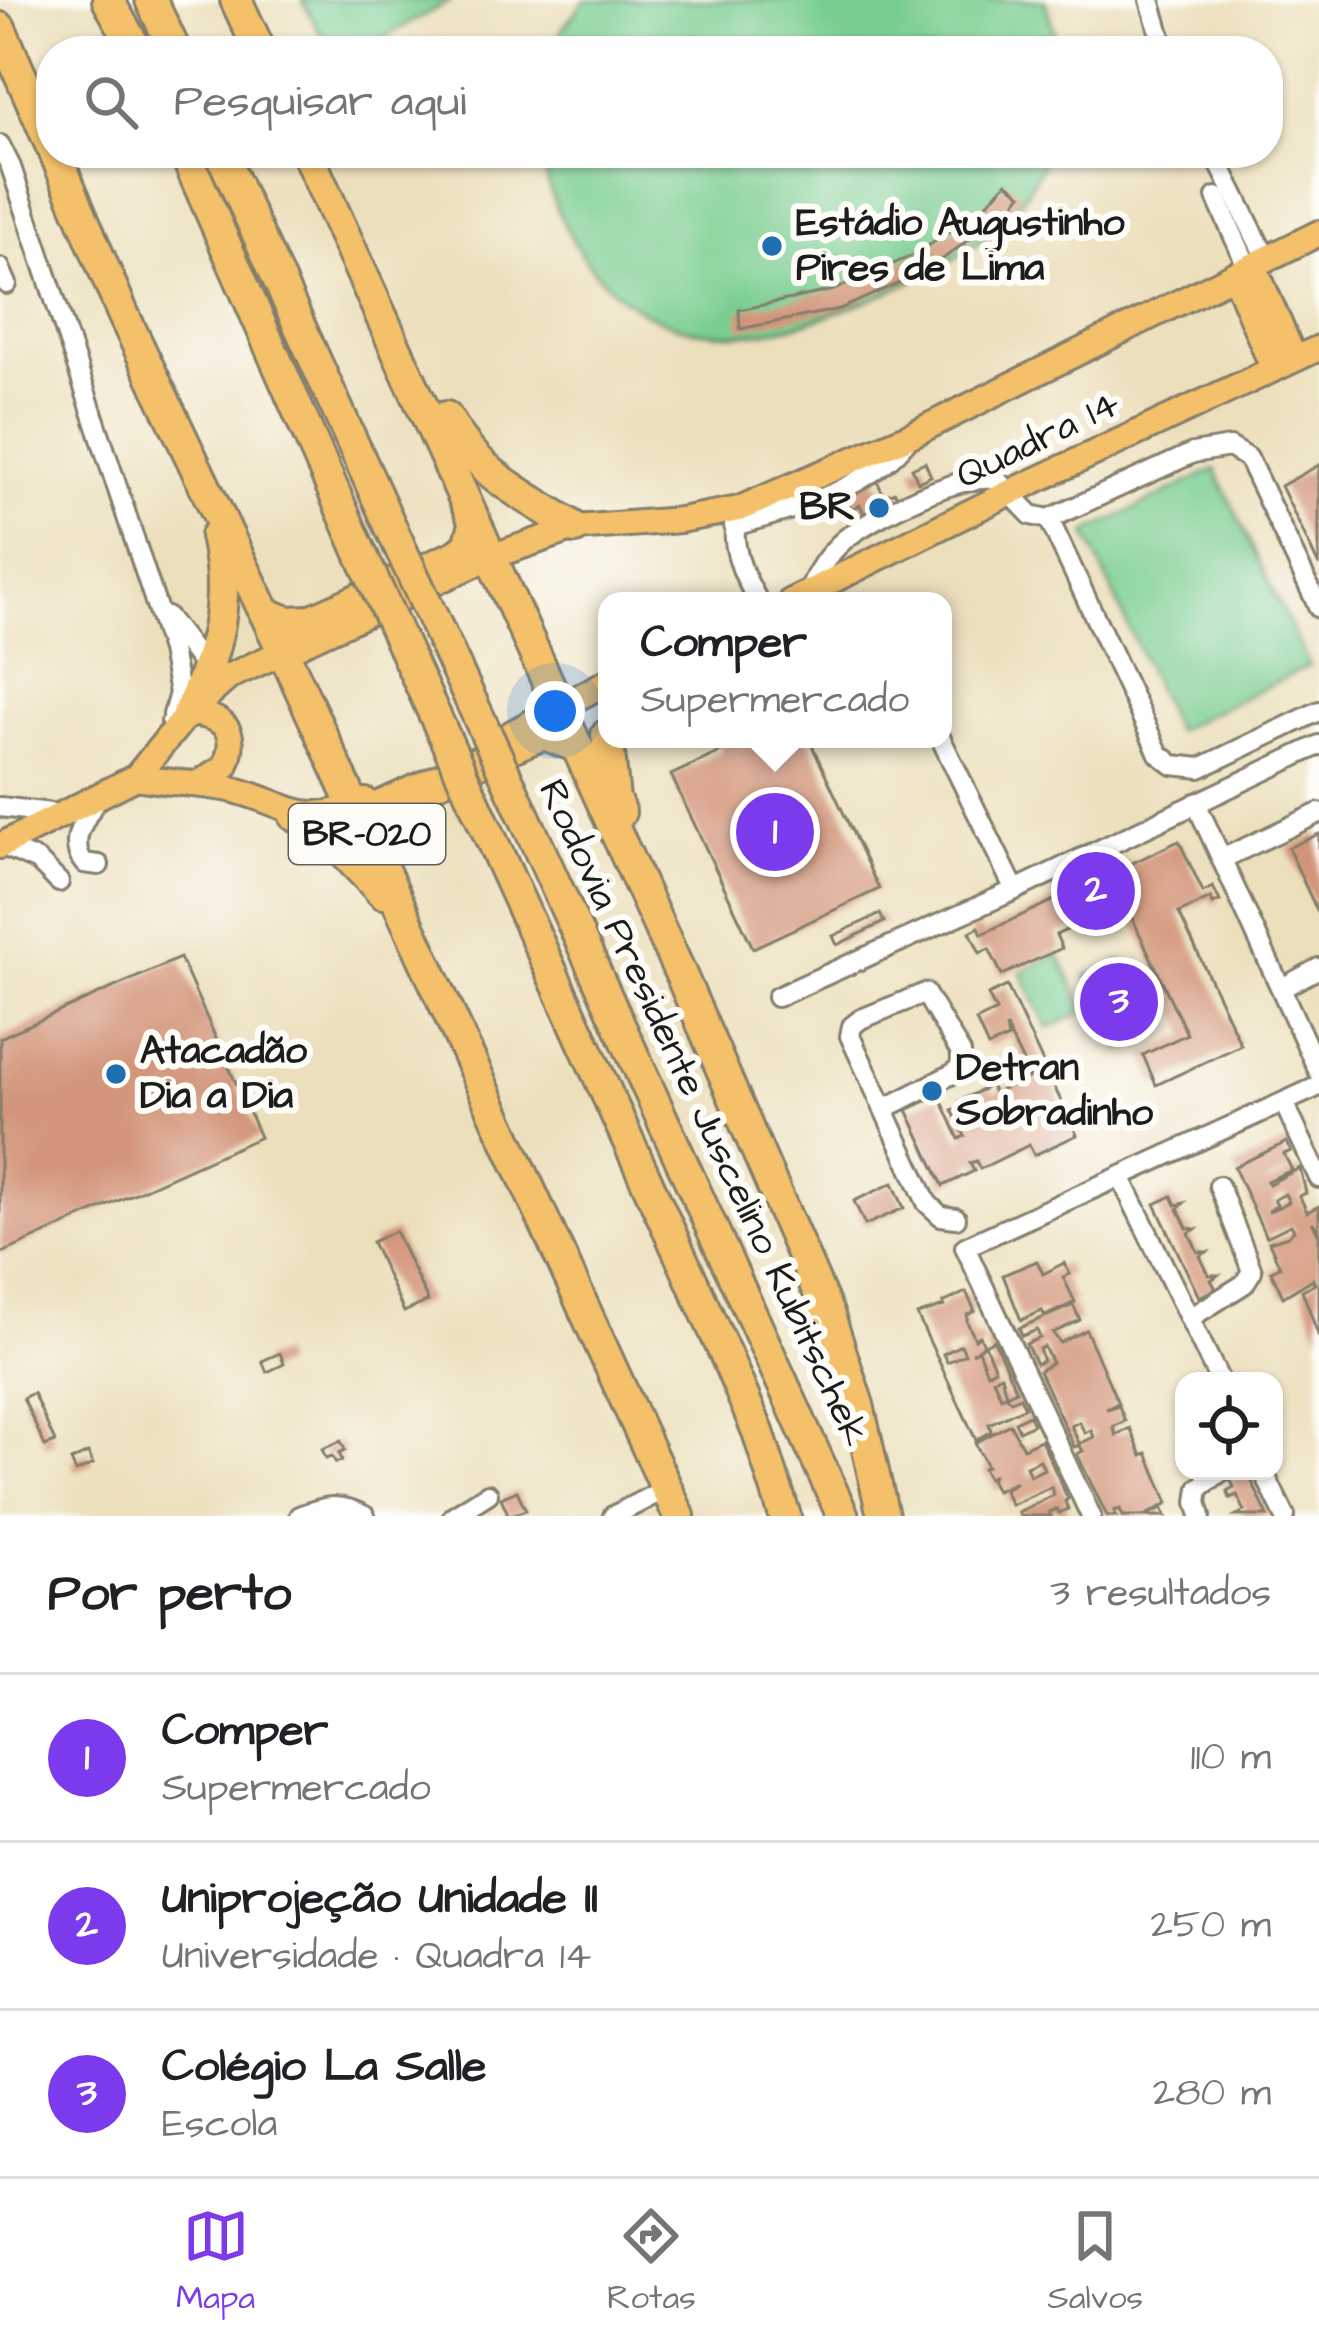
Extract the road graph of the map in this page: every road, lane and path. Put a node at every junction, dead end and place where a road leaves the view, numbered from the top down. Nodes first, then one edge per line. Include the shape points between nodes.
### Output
1 (108, 0) edge
2 (151, 0) edge
3 (236, 0) edge
4 (1150, 0) edge
5 (0, 28) edge
6 (128, 36) edge
7 (168, 36) edge
8 (253, 36) edge
9 (1161, 36) edge
10 (36, 111) edge
11 (0, 146) edge
12 (61, 168) edge
13 (192, 168) edge
14 (228, 168) edge
15 (314, 168) edge
16 (1219, 168) edge
17 (1216, 197) dead end
18 (1319, 233) edge
19 (1251, 267) junction
20 (374, 298) junction
21 (1319, 349) edge
22 (1284, 363) junction
23 (203, 477) junction
24 (1011, 492) junction
25 (736, 517) junction
26 (1049, 519) junction
27 (475, 524) junction
28 (575, 528) junction
29 (490, 557) junction
30 (754, 592) edge
31 (802, 592) edge
32 (809, 592) edge
33 (154, 598) junction
34 (1319, 608) edge
35 (265, 614) junction
36 (284, 653) junction
37 (214, 677) junction
38 (598, 687) edge
39 (559, 710) junction
40 (1319, 711) edge
41 (188, 713) junction
42 (164, 740) junction
43 (1319, 745) edge
44 (575, 746) junction
45 (608, 748) edge
46 (945, 748) edge
47 (136, 777) junction
48 (198, 784) junction
49 (359, 793) junction
50 (97, 799) junction
51 (1196, 803) junction
52 (0, 807) edge
53 (1319, 813) edge
54 (64, 814) junction
55 (294, 814) junction
56 (368, 837) junction
57 (0, 846) edge
58 (1224, 858) junction
59 (99, 865) dead end
60 (59, 883) dead end
61 (1015, 890) junction
62 (407, 921) junction
63 (1319, 968) edge
64 (681, 975) junction
65 (1282, 988) junction
66 (777, 997) dead end
67 (1319, 1072) edge
68 (1319, 1086) edge
69 (1284, 1103) junction
70 (886, 1108) junction
71 (1121, 1178) junction
72 (1319, 1178) edge
73 (1219, 1186) dead end
74 (956, 1218) dead end
75 (1190, 1318) junction
76 (1216, 1372) edge
77 (1210, 1480) edge
78 (1267, 1480) edge
79 (488, 1494) dead end
80 (672, 1502) edge
81 (299, 1516) edge
82 (365, 1516) edge
83 (453, 1516) edge
84 (614, 1516) edge
85 (785, 1516) edge
86 (843, 1516) edge
87 (883, 1516) edge
88 (1091, 1516) edge
89 (1201, 1516) edge
90 (1285, 1516) edge

1 - 6 highway
2 - 7 highway
3 - 8 highway
4 - 9 street
5 - 10 highway
11 - 33 street
12 - 23 highway, BR-020
13 - 85 highway, Rodovia Presidente Juscelino Kubitschek / BR-020, bridge via 709,1316
14 - 86 highway, Rodovia Presidente Juscelino Kubitschek, bridge
15 - 20 highway
16 - 19 street
17 - 19 street
18 - 19 main road
19 - 22 main road
19 - 25 main road
20 - 27 highway
20 - 28 highway via 466,452 504,487
21 - 22 main road, Quadra 14
22 - 24 main road, Quadra 14
23 - 35 highway, BR-020
23 - 37 highway via 225,592
24 - 26 street via 1031,514
24 - 31 street via 979,478 919,499 832,552
24 - 32 main road, Quadra 14
25 - 28 main road
25 - 30 street via 740,562
26 - 34 street via 1193,452 1229,447 1248,458
26 - 40 street via 1159,754 1173,765 1200,768
27 - 29 highway
27 - 35 highway via 465,550 346,607 293,623
28 - 29 main road
29 - 36 main road
29 - 39 highway
33 - 37 street
33 - 42 street via 179,693
35 - 36 highway, BR-020
36 - 37 main road
36 - 49 highway, BR-020
37 - 41 highway
38 - 39 main road
39 - 44 highway
39 - 49 main road
41 - 42 main road
41 - 48 main road via 216,717 233,739 225,767
42 - 47 main road
43 - 51 street
44 - 56 highway via 536,736 382,806
44 - 64 highway
45 - 64 highway via 614,800
46 - 61 street
47 - 48 main road
47 - 50 main road
48 - 55 main road
49 - 55 main road via 319,814
49 - 56 highway, BR-020
50 - 54 main road
50 - 59 street via 75,842 84,863
51 - 58 street
51 - 61 street
52 - 54 street
53 - 58 street
54 - 57 main road
55 - 62 highway via 363,869
56 - 62 highway, BR-020
57 - 60 street via 38,861
58 - 65 street
61 - 66 street
62 - 80 highway, BR-020
63 - 65 street
64 - 87 highway via 829,1316
65 - 67 street
68 - 69 street
69 - 71 street
69 - 72 street
70 - 70 street via 962,1064 925,994 852,1026 855,1050
70 - 74 street via 927,1203
71 - 75 street
71 - 88 street via 965,1247
73 - 75 street via 1252,1271
75 - 76 street
77 - 89 street via 1199,1488
78 - 90 street
79 - 83 street
80 - 84 street
81 - 82 street via 328,1505

